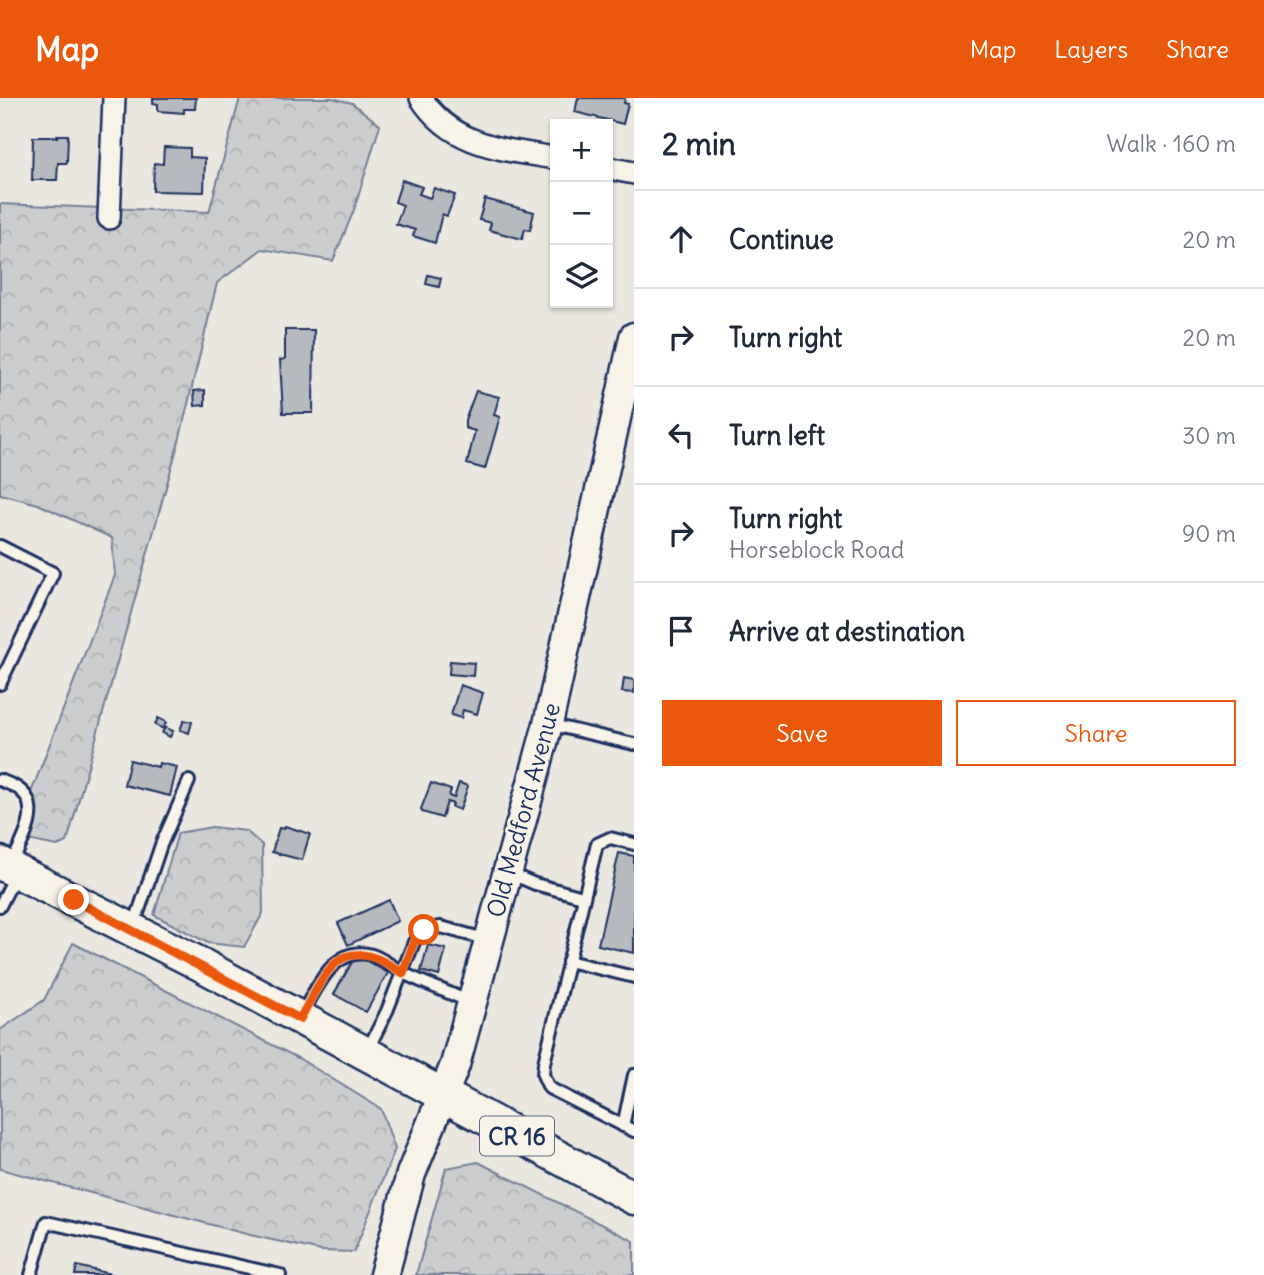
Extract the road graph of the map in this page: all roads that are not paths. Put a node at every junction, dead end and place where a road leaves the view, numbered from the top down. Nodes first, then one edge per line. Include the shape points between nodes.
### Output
1 (114, 98) edge
2 (421, 98) edge
3 (550, 158) edge
4 (613, 169) edge
5 (634, 173) edge
6 (109, 218) dead end
7 (634, 337) edge
8 (0, 546) edge
9 (0, 684) edge
10 (548, 724) junction
11 (634, 744) edge
12 (0, 780) edge
13 (189, 781) dead end
14 (634, 844) edge
15 (9, 867) edge
16 (507, 872) junction
17 (583, 897) junction
18 (0, 906) edge
19 (133, 929) junction
20 (488, 940) junction
21 (568, 961) junction
22 (403, 973) junction
23 (634, 977) edge
24 (472, 1003) junction
25 (300, 1019) junction
26 (366, 1053) junction
27 (634, 1075) edge
28 (442, 1096) junction
29 (623, 1126) junction
30 (634, 1132) edge
31 (634, 1198) edge
32 (30, 1275) edge
33 (280, 1275) edge
34 (383, 1275) edge

1 - 6 street
2 - 3 street via 441,123 467,140
4 - 5 street
7 - 10 street, Old Medford Avenue
8 - 9 lane via 53,573
10 - 11 lane
10 - 16 street, Old Medford Avenue
12 - 15 lane via 22,790 31,807
13 - 19 lane via 161,845
14 - 17 lane via 610,838 597,844
15 - 18 lane
15 - 19 main road, CR 16
16 - 17 lane
16 - 20 street, Old Medford Avenue
17 - 21 lane
19 - 25 main road, CR 16
20 - 22 lane via 441,927 424,930 414,942
20 - 24 street, Old Medford Avenue
21 - 23 lane
21 - 29 lane via 543,1075 549,1088
22 - 24 lane
22 - 25 lane via 373,956 356,953 342,958 331,966
22 - 26 lane
24 - 28 street, Old Medford Avenue
25 - 26 main road, CR 16
26 - 28 main road, CR 16
27 - 29 lane
28 - 31 main road, CR 16
28 - 34 street, Old Medford Avenue via 411,1174
29 - 30 lane
32 - 33 lane via 46,1222

